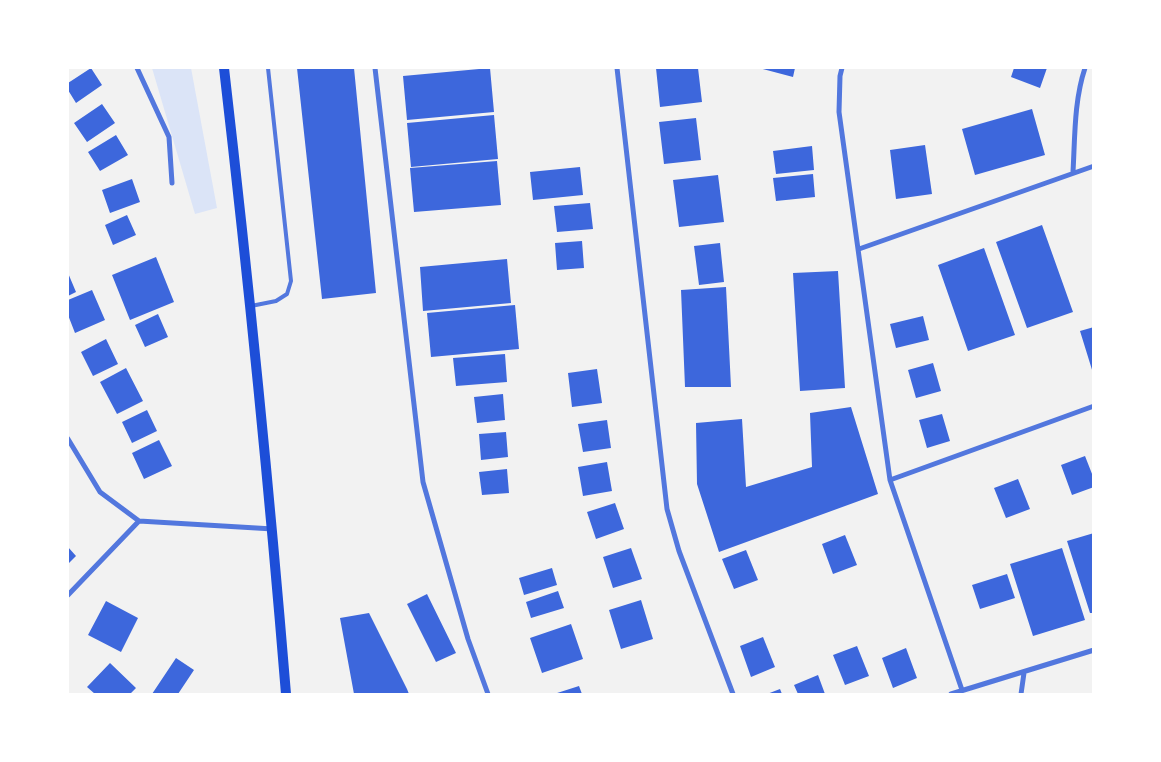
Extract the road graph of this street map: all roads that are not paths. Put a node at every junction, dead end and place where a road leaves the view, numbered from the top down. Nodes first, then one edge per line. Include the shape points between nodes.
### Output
1 (137, 68) edge
2 (224, 68) edge
3 (268, 68) edge
4 (375, 68) edge
5 (617, 68) edge
6 (842, 68) edge
7 (1085, 68) edge
8 (1094, 166) edge
9 (1073, 172) junction
10 (172, 183) dead end
11 (859, 249) junction
12 (251, 306) junction
13 (1094, 406) edge
14 (68, 439) edge
15 (890, 480) junction
16 (140, 521) junction
17 (273, 529) junction
18 (68, 596) edge
19 (1094, 650) edge
20 (1024, 673) junction
21 (962, 690) junction
22 (286, 694) edge
23 (488, 694) edge
24 (733, 694) edge
25 (951, 694) edge
26 (1021, 694) edge

1 - 10 street via 169,137
2 - 12 main road
3 - 12 lane via 291,281 287,294 276,301
4 - 23 street via 422,482 468,639
5 - 24 street via 668,509 679,551
6 - 11 street via 839,112
7 - 9 street via 1079,84
8 - 9 street
9 - 11 street
11 - 15 street
12 - 17 main road
13 - 15 street
14 - 16 street via 100,492
15 - 21 street
16 - 17 street
16 - 18 street
17 - 22 main road
19 - 20 street
20 - 21 street
20 - 26 street
21 - 25 street

